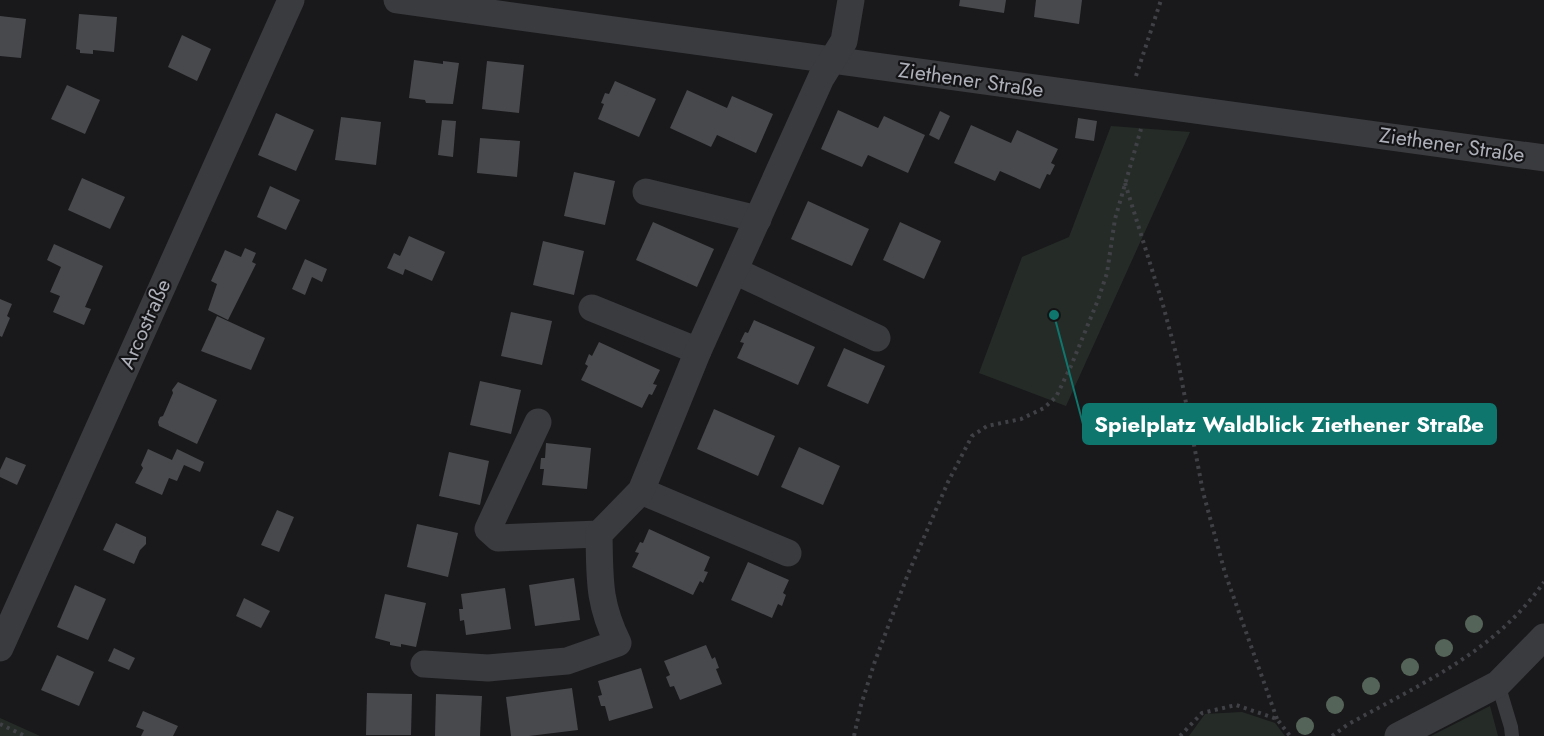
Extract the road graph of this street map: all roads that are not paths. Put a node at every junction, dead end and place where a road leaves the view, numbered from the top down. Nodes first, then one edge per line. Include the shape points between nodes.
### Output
1 (291, 0) edge
2 (397, 0) edge
3 (851, 0) edge
4 (832, 61) junction
5 (1544, 158) edge
6 (645, 192) dead end
7 (758, 219) junction
8 (735, 271) junction
9 (592, 308) dead end
10 (877, 338) dead end
11 (698, 351) junction
12 (538, 422) dead end
13 (641, 491) junction
14 (599, 534) junction
15 (788, 553) dead end
16 (1544, 637) edge
17 (0, 648) edge
18 (424, 664) dead end
19 (1498, 684) junction
20 (1398, 736) edge
21 (1512, 736) edge

1 - 17 street, Arcostraße
2 - 4 street, Ziethener Straße
3 - 4 street via 844,41
4 - 5 street, Ziethener Straße
4 - 7 street
6 - 7 street
7 - 8 street
8 - 10 street
8 - 11 street
9 - 11 street
11 - 13 street
12 - 14 street via 488,529 498,538
13 - 14 street
13 - 15 street
14 - 18 street via 600,592 618,643 567,661 488,668
16 - 19 street
19 - 20 street
19 - 21 lane

